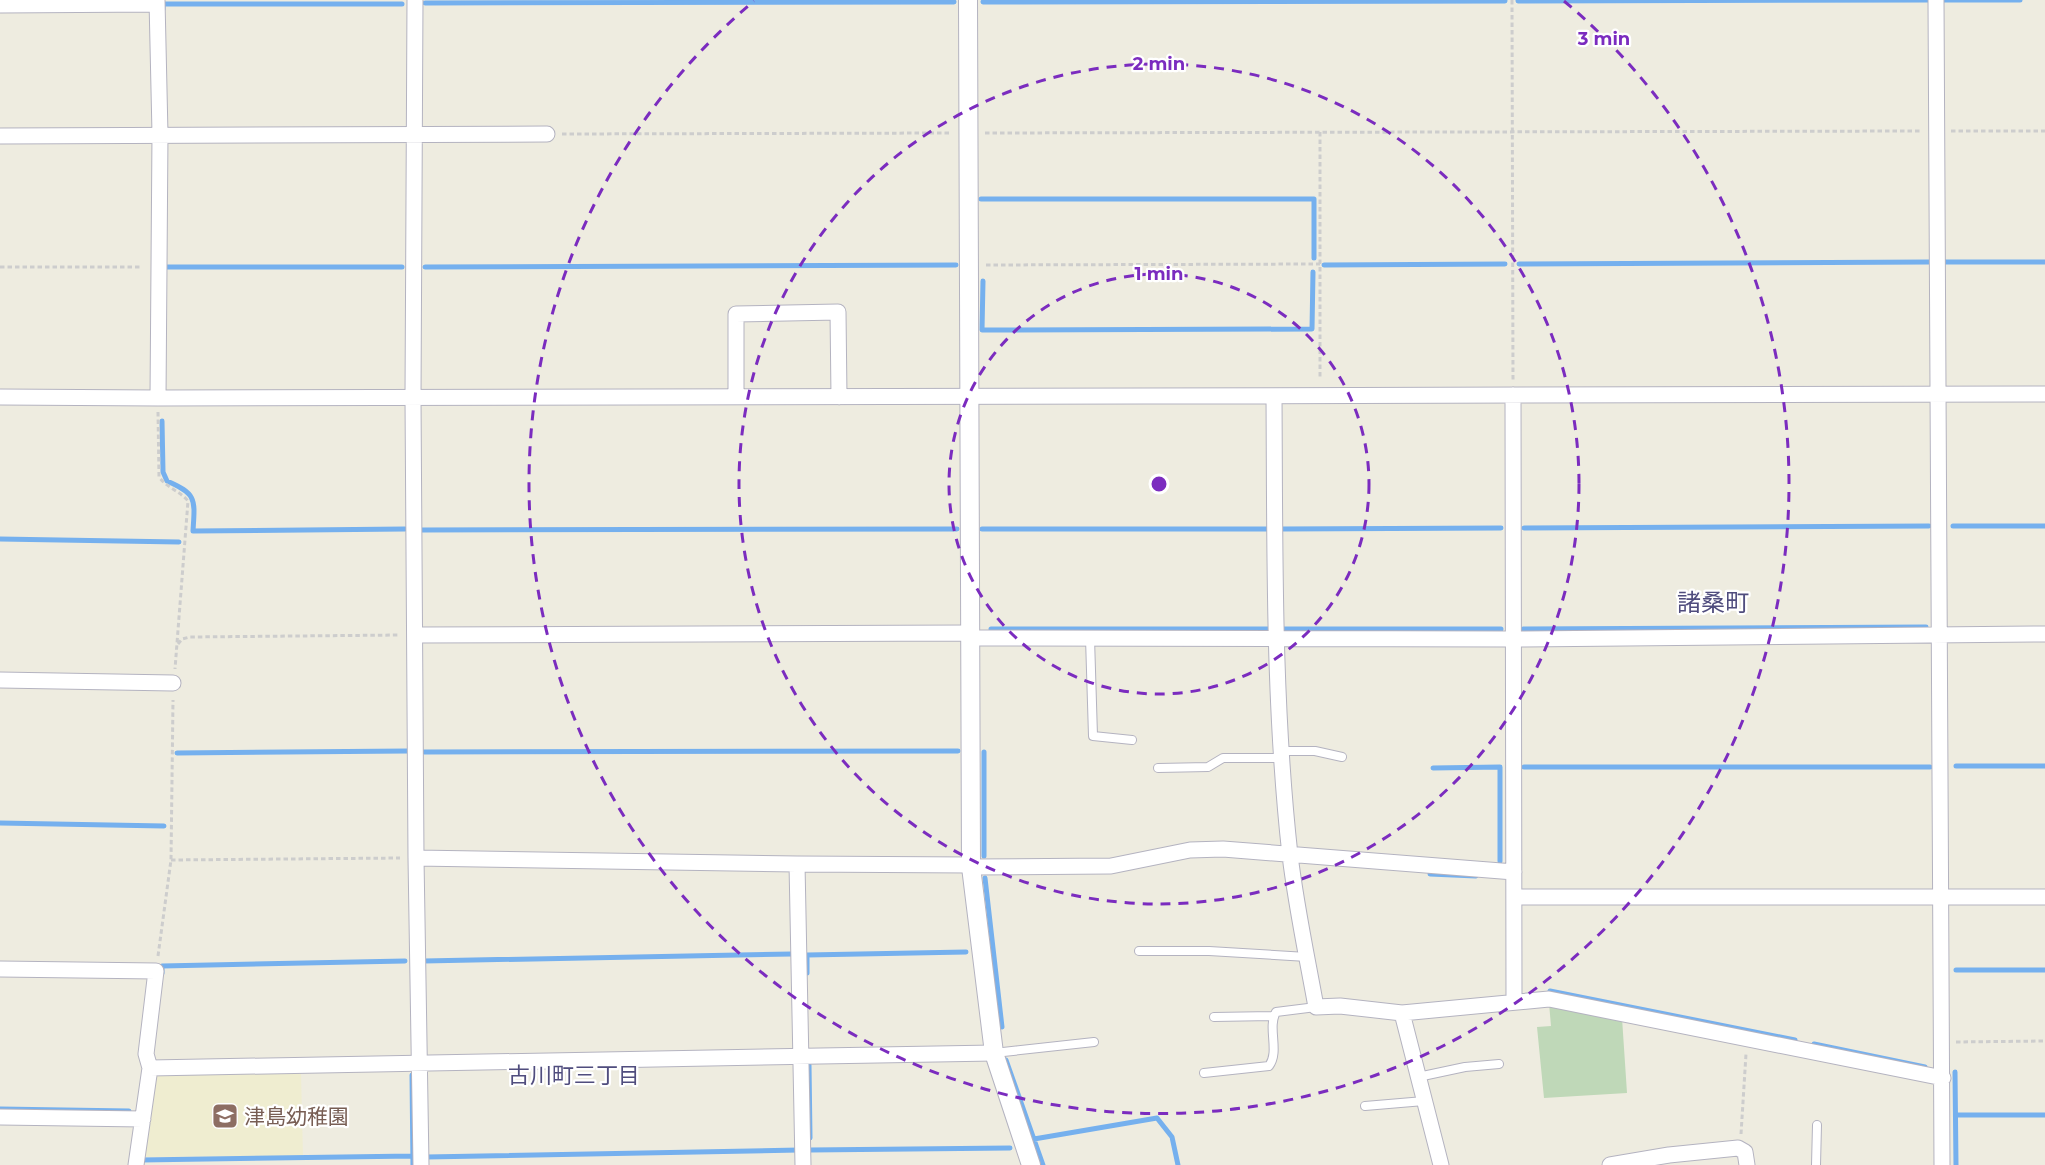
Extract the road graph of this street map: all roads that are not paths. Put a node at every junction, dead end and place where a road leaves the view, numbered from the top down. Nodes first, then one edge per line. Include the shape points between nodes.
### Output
1 (415, 0) edge
2 (968, 0) edge
3 (1936, 0) edge
4 (157, 2) edge
5 (0, 5) edge
6 (160, 134) junction
7 (415, 134) junction
8 (547, 134) road end
9 (0, 136) edge
10 (1937, 394) junction
11 (2045, 394) edge
12 (1513, 395) junction
13 (969, 396) junction
14 (1274, 396) junction
15 (0, 397) edge
16 (736, 397) junction
17 (838, 397) junction
18 (158, 398) junction
19 (413, 398) junction
20 (1941, 634) junction
21 (2045, 634) edge
22 (416, 635) junction
23 (969, 635) junction
24 (1090, 638) junction
25 (1276, 638) junction
26 (1513, 639) junction
27 (0, 680) edge
28 (173, 683) road end
29 (1132, 740) dead end
30 (1283, 754) junction
31 (1342, 757) dead end
32 (1158, 768) dead end
33 (1290, 856) junction
34 (416, 858) junction
35 (797, 864) junction
36 (971, 866) junction
37 (1514, 872) junction
38 (1514, 897) junction
39 (2045, 897) edge
40 (1941, 898) junction
41 (1139, 951) dead end
42 (1307, 957) junction
43 (0, 969) edge
44 (1514, 1001) junction
45 (1316, 1007) junction
46 (1402, 1013) junction
47 (1274, 1016) junction
48 (1214, 1017) dead end
49 (1094, 1042) dead end
50 (994, 1053) junction
51 (801, 1056) junction
52 (419, 1063) junction
53 (1499, 1064) dead end
54 (150, 1068) junction
55 (1204, 1073) dead end
56 (1418, 1077) junction
57 (1943, 1078) junction
58 (1425, 1101) junction
59 (1365, 1106) dead end
60 (0, 1117) edge
61 (143, 1119) junction
62 (1817, 1125) dead end
63 (136, 1165) edge
64 (421, 1165) edge
65 (803, 1165) edge
66 (1031, 1165) edge
67 (1441, 1165) edge
68 (1610, 1165) edge
69 (1747, 1165) edge
70 (1816, 1165) edge
71 (1942, 1165) edge

1 - 7 street
2 - 13 street
3 - 10 street
4 - 5 street
4 - 6 street
6 - 7 street
6 - 9 street
6 - 18 street
7 - 8 street
7 - 19 street
10 - 11 street
10 - 12 street
10 - 20 street
12 - 14 street
12 - 26 street
13 - 14 street
13 - 17 street
13 - 23 street
14 - 25 street
15 - 18 street
16 - 17 street
16 - 17 street via 736,314 838,312
16 - 19 street
18 - 19 street
19 - 22 street
20 - 21 street
20 - 26 street
20 - 40 street
22 - 23 street
22 - 34 street
23 - 24 street
23 - 36 street
24 - 25 street
24 - 29 lane via 1094,736
25 - 26 street
25 - 30 street
26 - 37 street
27 - 28 street
30 - 31 lane via 1316,751
30 - 32 lane via 1223,758 1208,767
30 - 33 street
33 - 36 street via 1190,850 1111,866
33 - 37 street
33 - 42 street
34 - 35 street
34 - 52 street
35 - 36 street
35 - 51 street
36 - 50 street
37 - 38 street
38 - 40 street
38 - 44 street
39 - 40 street
40 - 57 street
41 - 42 lane
42 - 45 street
43 - 54 street via 156,972 146,1054
44 - 46 street
44 - 57 street via 1549,999
45 - 46 street
45 - 47 lane via 1276,1012
46 - 56 street
47 - 48 lane
47 - 55 lane via 1273,1060 1269,1066
49 - 50 lane
50 - 51 street
50 - 66 street
51 - 52 street
51 - 65 street
52 - 54 street
52 - 64 street
53 - 56 lane
54 - 61 street
56 - 58 street
57 - 71 street
58 - 59 lane
58 - 67 street
60 - 61 street
61 - 63 street
62 - 70 lane
68 - 69 street via 1740,1149 1745,1152

